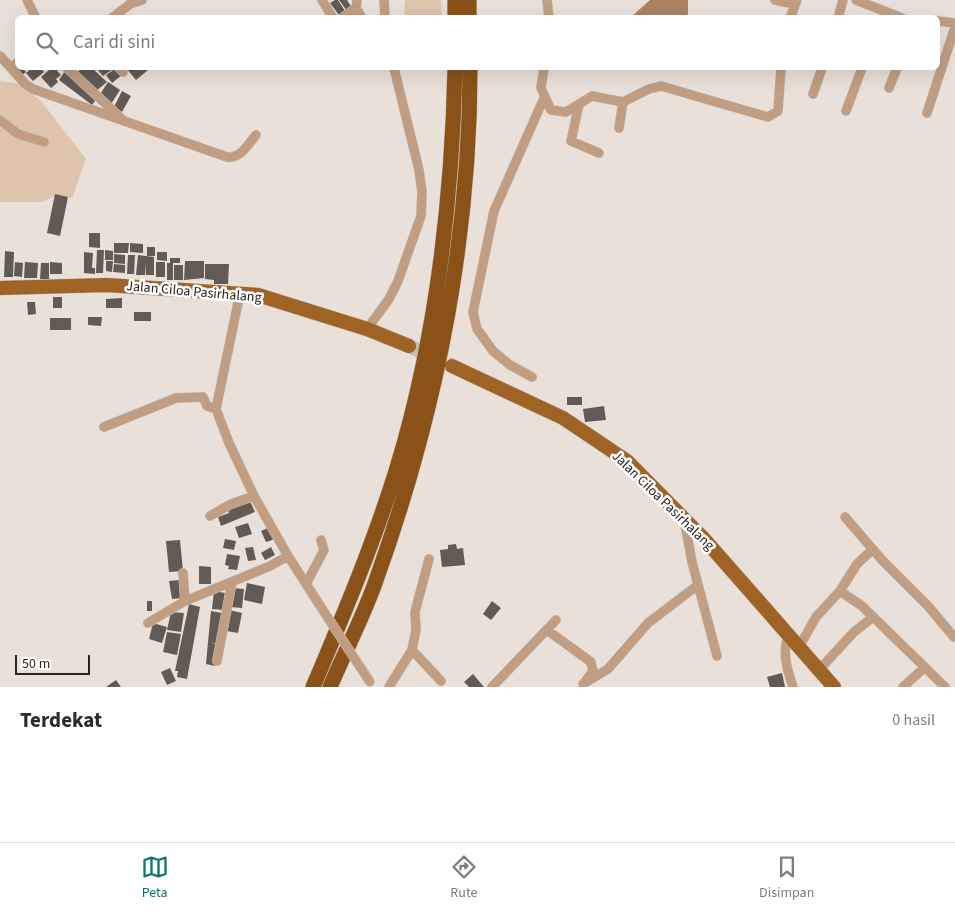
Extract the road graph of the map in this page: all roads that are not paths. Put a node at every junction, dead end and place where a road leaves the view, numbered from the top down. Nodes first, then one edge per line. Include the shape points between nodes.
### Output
1 (27, 0) edge
2 (142, 0) edge
3 (322, 0) edge
4 (384, 0) edge
5 (455, 0) edge
6 (469, 0) edge
7 (547, 0) edge
8 (775, 0) edge
9 (843, 0) edge
10 (856, 0) edge
11 (795, 2) edge
12 (357, 4) edge
13 (880, 13) edge
14 (34, 15) edge
15 (116, 15) edge
16 (331, 15) edge
17 (345, 15) edge
18 (385, 15) edge
19 (455, 15) edge
20 (470, 15) edge
21 (549, 15) edge
22 (791, 15) edge
23 (839, 15) edge
24 (940, 21) edge
25 (955, 23) edge
26 (955, 27) edge
27 (0, 56) edge
28 (14, 65) edge
29 (17, 70) edge
30 (69, 70) edge
31 (394, 70) edge
32 (454, 70) edge
33 (470, 70) edge
34 (544, 70) edge
35 (781, 70) edge
36 (821, 70) edge
37 (861, 70) edge
38 (896, 70) edge
39 (889, 88) dead end
40 (813, 94) dead end
41 (544, 98) junction
42 (623, 102) junction
43 (578, 104) junction
44 (846, 110) dead end
45 (927, 114) dead end
46 (0, 120) edge
47 (123, 120) junction
48 (619, 128) dead end
49 (256, 135) dead end
50 (44, 142) dead end
51 (599, 152) dead end
52 (0, 288) edge
53 (240, 293) junction
54 (368, 329) junction
55 (409, 346) tunnel mouth
56 (452, 366) tunnel mouth
57 (532, 378) dead end
58 (216, 409) junction
59 (104, 427) dead end
60 (254, 496) junction
61 (210, 516) dead end
62 (844, 517) dead end
63 (684, 519) junction
64 (321, 540) dead end
65 (873, 549) junction
66 (288, 556) junction
67 (430, 559) dead end
68 (183, 573) dead end
69 (232, 582) junction
70 (306, 584) junction
71 (698, 585) junction
72 (840, 591) junction
73 (185, 601) junction
74 (873, 617) junction
75 (556, 620) dead end
76 (148, 623) dead end
77 (546, 630) junction
78 (788, 635) junction
79 (954, 636) edge
80 (799, 647) junction
81 (412, 650) junction
82 (717, 656) dead end
83 (217, 660) dead end
84 (924, 668) junction
85 (819, 670) junction
86 (441, 681) dead end
87 (372, 684) edge
88 (582, 686) edge
89 (313, 687) edge
90 (330, 687) edge
91 (388, 687) edge
92 (492, 687) edge
93 (793, 687) edge
94 (834, 687) edge
95 (903, 687) edge
96 (946, 687) edge

1 - 14 street
2 - 15 street via 130,4
3 - 16 street
4 - 18 street
5 - 19 highway
6 - 20 highway
7 - 21 street
8 - 11 street
9 - 23 street
10 - 13 street
11 - 22 street
12 - 17 street
24 - 25 street
26 - 45 street
27 - 28 street
29 - 47 street via 25,84 33,89
30 - 47 street
31 - 54 street via 419,170 421,216 398,281
32 - 89 highway via 454,123 447,207 417,393 396,471 358,580
33 - 90 highway via 465,206 430,402 373,588
34 - 41 street via 541,88
35 - 42 street via 778,111 768,117 666,87 649,89
36 - 40 street
37 - 44 street
38 - 39 street
41 - 43 street via 548,107 560,113
41 - 57 street via 494,211 473,312 477,329 493,351
42 - 43 street via 595,96
42 - 48 street
43 - 51 street via 572,142
46 - 50 street via 18,134
47 - 49 street via 232,158 240,154
52 - 53 main road, Jalan Ciloa Pasirhalang via 107,285
53 - 54 main road, Jalan Ciloa Pasirhalang
53 - 58 street
54 - 55 main road, Jalan Ciloa Pasirhalang
56 - 63 main road, Jalan Ciloa Pasirhalang via 534,403 588,433 627,461
58 - 59 street via 207,406 203,397 176,398
58 - 60 street
60 - 61 street
60 - 66 street
62 - 65 street
63 - 71 street
63 - 78 main road, Jalan Ciloa Pasirhalang
64 - 70 street via 324,550
65 - 72 street via 857,564
65 - 79 street
66 - 69 street
66 - 70 street
67 - 81 street via 415,612
68 - 73 street
69 - 73 street
69 - 83 street
70 - 87 street, bridge
71 - 82 street
71 - 88 street via 648,623 608,670
72 - 74 street
72 - 80 street via 816,617
73 - 76 street
74 - 84 street
74 - 85 street via 854,632
75 - 77 street
77 - 88 street via 591,662 593,671
77 - 92 street
78 - 80 main road, Jalan Ciloa Pasirhalang
78 - 93 street via 784,648
80 - 85 main road, Jalan Ciloa Pasirhalang
81 - 86 street
81 - 91 street
84 - 95 street
84 - 96 street
85 - 94 main road, Jalan Ciloa Pasirhalang

